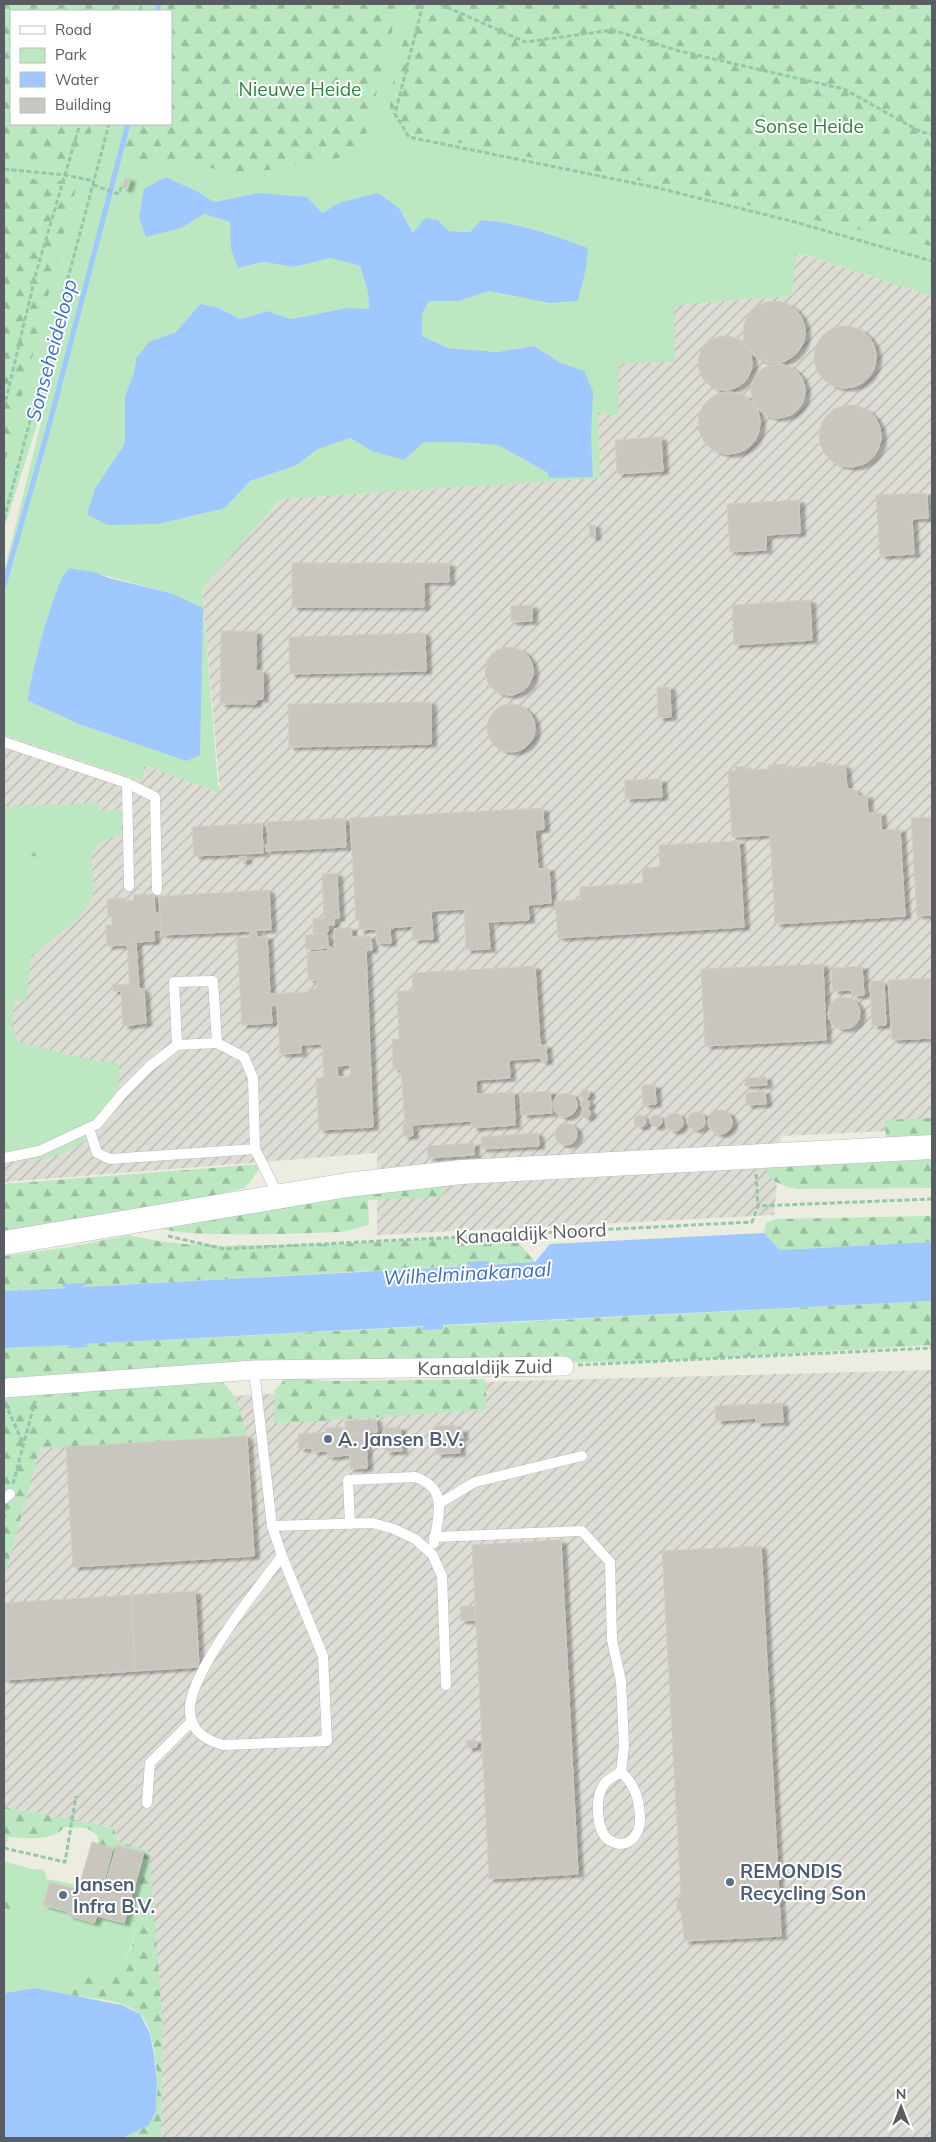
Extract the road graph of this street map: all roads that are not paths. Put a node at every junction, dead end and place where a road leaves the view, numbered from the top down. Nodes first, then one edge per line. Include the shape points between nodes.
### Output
1 (4, 742) edge
2 (127, 783) junction
3 (129, 886) dead end
4 (157, 890) dead end
5 (217, 1044) junction
6 (177, 1045) junction
7 (89, 1128) junction
8 (932, 1147) edge
9 (255, 1148) junction
10 (4, 1158) edge
11 (279, 1197) junction
12 (4, 1243) edge
13 (564, 1366) road end
14 (254, 1370) junction
15 (4, 1388) edge
16 (582, 1456) dead end
17 (440, 1503) junction
18 (350, 1524) junction
19 (272, 1526) junction
20 (434, 1537) junction
21 (432, 1554) junction
22 (282, 1556) junction
23 (446, 1685) dead end
24 (192, 1722) junction
25 (621, 1772) junction
26 (147, 1803) dead end

1 - 2 lane
2 - 3 lane
2 - 4 lane via 155,797
5 - 6 lane
5 - 6 lane via 213,981 174,982
5 - 9 lane via 244,1057 253,1078
6 - 7 lane via 150,1066 97,1124
7 - 9 lane via 97,1153 110,1159
7 - 10 lane via 39,1151
8 - 11 street via 461,1172 347,1185
9 - 11 lane
11 - 12 street
13 - 14 street, Kanaaldijk Zuid
14 - 15 street, Kanaaldijk Zuid
14 - 19 lane
16 - 17 lane via 476,1482
17 - 18 lane via 431,1486 414,1477 348,1480
17 - 20 lane
18 - 19 lane
18 - 21 lane via 372,1523 394,1529 415,1539
19 - 22 lane
20 - 21 lane
20 - 25 lane via 582,1531 610,1562 612,1640 621,1681 624,1746
21 - 23 lane via 442,1576
22 - 24 lane via 218,1642 192,1694
22 - 24 lane via 323,1656 327,1741 223,1745 203,1737
24 - 26 lane via 150,1764
25 - 25 lane via 602,1787 599,1811 602,1833 610,1841 621,1844 638,1834 640,1823 636,1789

